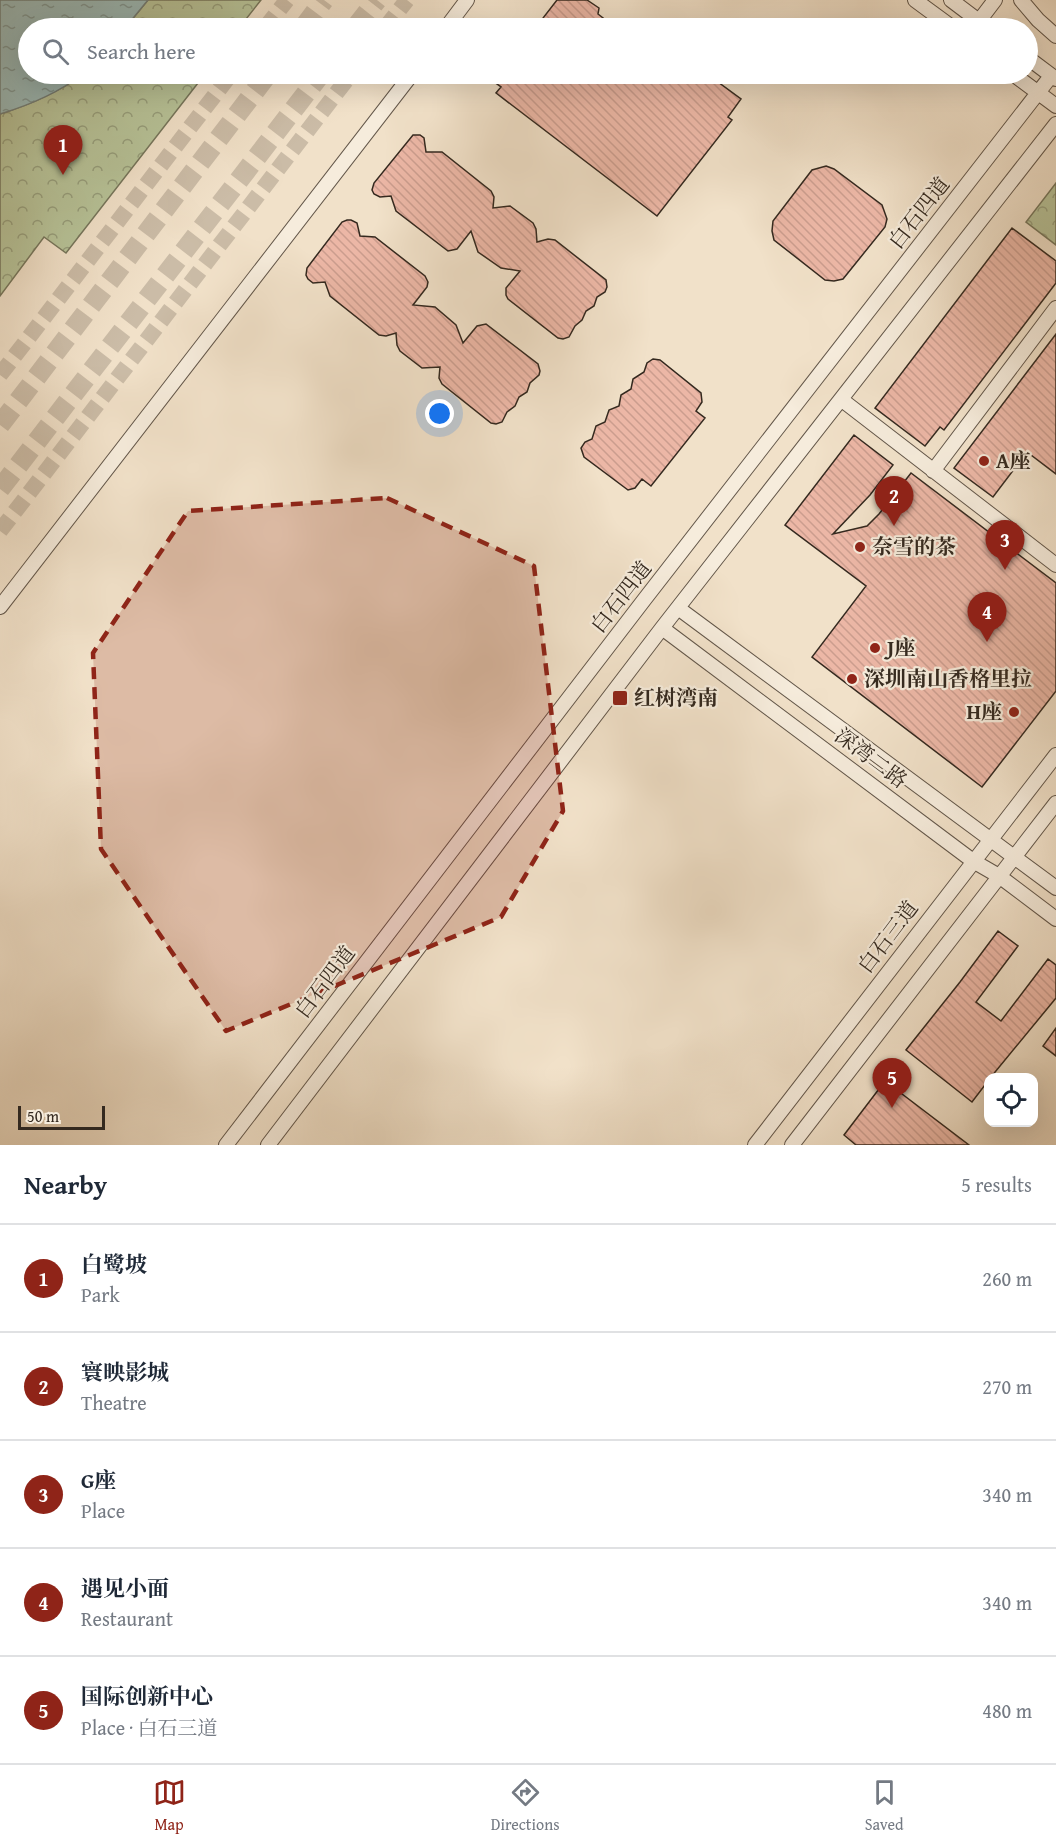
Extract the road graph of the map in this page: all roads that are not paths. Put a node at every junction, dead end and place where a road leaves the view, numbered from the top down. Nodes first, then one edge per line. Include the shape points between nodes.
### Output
1 (467, 0) edge
2 (915, 0) edge
3 (951, 0) edge
4 (995, 0) edge
5 (1021, 0) edge
6 (454, 18) edge
7 (939, 18) edge
8 (975, 18) edge
9 (987, 18) edge
10 (1036, 18) edge
11 (1038, 20) edge
12 (1056, 36) edge
13 (1038, 66) edge
14 (1054, 78) edge
15 (404, 84) edge
16 (1026, 84) edge
17 (1038, 93) junction
18 (1056, 106) edge
19 (1056, 124) edge
20 (1056, 308) edge
21 (842, 400) junction
22 (933, 471) junction
23 (1056, 565) edge
24 (0, 607) edge
25 (678, 608) junction
26 (662, 628) junction
27 (1056, 755) edge
28 (1056, 803) edge
29 (991, 839) junction
30 (1015, 857) junction
31 (973, 861) junction
32 (999, 876) junction
33 (1056, 888) edge
34 (1056, 919) edge
35 (226, 1145) edge
36 (268, 1145) edge
37 (755, 1145) edge
38 (792, 1145) edge

1 - 6 street
2 - 7 street
3 - 8 street
4 - 9 street
5 - 10 street
11 - 12 street
13 - 14 street
14 - 17 street, 白石四道
15 - 24 street
16 - 17 street
17 - 18 street
17 - 35 street, 白石四道
19 - 21 street
20 - 22 street
21 - 22 street
21 - 25 street
22 - 23 street
25 - 26 street
25 - 29 street, 深湾二路
26 - 31 street, 深湾二路
26 - 36 street
27 - 29 street, 白石三道
28 - 30 street
29 - 30 street, 深湾二路
29 - 31 street, 白石三道
30 - 32 street
30 - 33 street, 深湾二路
31 - 32 street, 深湾二路
31 - 37 street, 白石三道
32 - 34 street, 深湾二路
32 - 38 street

